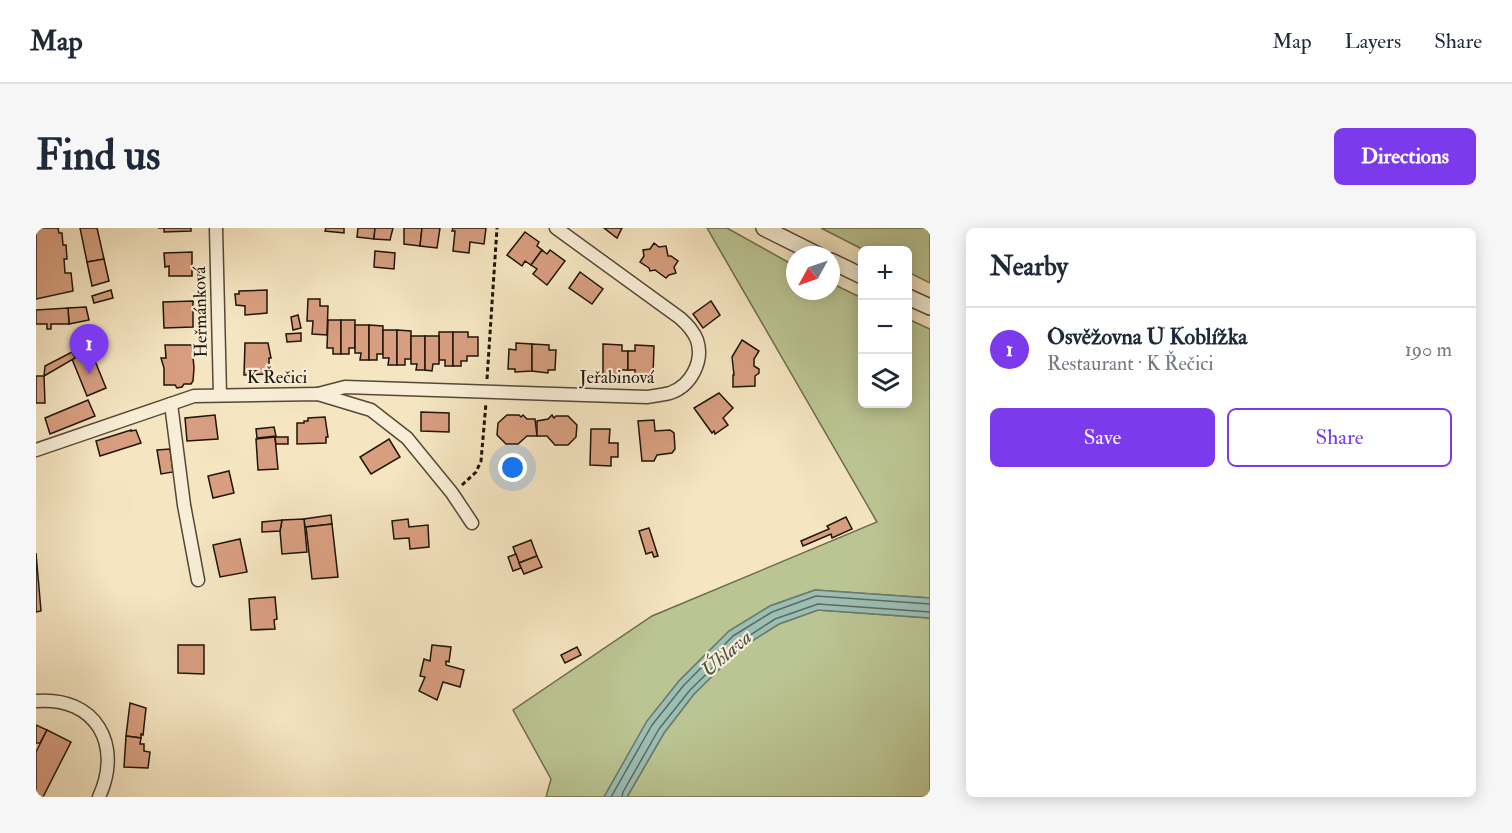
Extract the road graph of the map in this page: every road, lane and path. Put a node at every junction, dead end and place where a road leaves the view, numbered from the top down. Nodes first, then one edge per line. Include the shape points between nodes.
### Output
1 (216, 228) edge
2 (497, 228) edge
3 (556, 228) edge
4 (764, 228) edge
5 (800, 246) edge
6 (840, 265) edge
7 (858, 274) edge
8 (912, 299) edge
9 (930, 307) edge
10 (486, 393) junction
11 (318, 394) junction
12 (220, 395) junction
13 (171, 404) junction
14 (36, 449) edge
15 (452, 493) junction
16 (472, 523) dead end
17 (198, 580) dead end
18 (36, 701) edge
19 (99, 797) edge

1 - 12 street, Heřmánková
2 - 10 path
3 - 10 street, Jeřabinová via 691,328 699,349 696,368 691,378 672,393 647,397
4 - 5 street
6 - 7 street
8 - 9 street
10 - 11 street, Jeřabinová via 345,387
10 - 15 path via 481,461 476,472
11 - 12 street, K Řečici
11 - 15 street, K Řečici via 371,410 407,438
12 - 13 street, K Řečici via 194,396
13 - 14 street, K Řečici
13 - 17 street
15 - 16 street, K Řečici
18 - 19 street via 73,704 92,716 105,735 108,756

